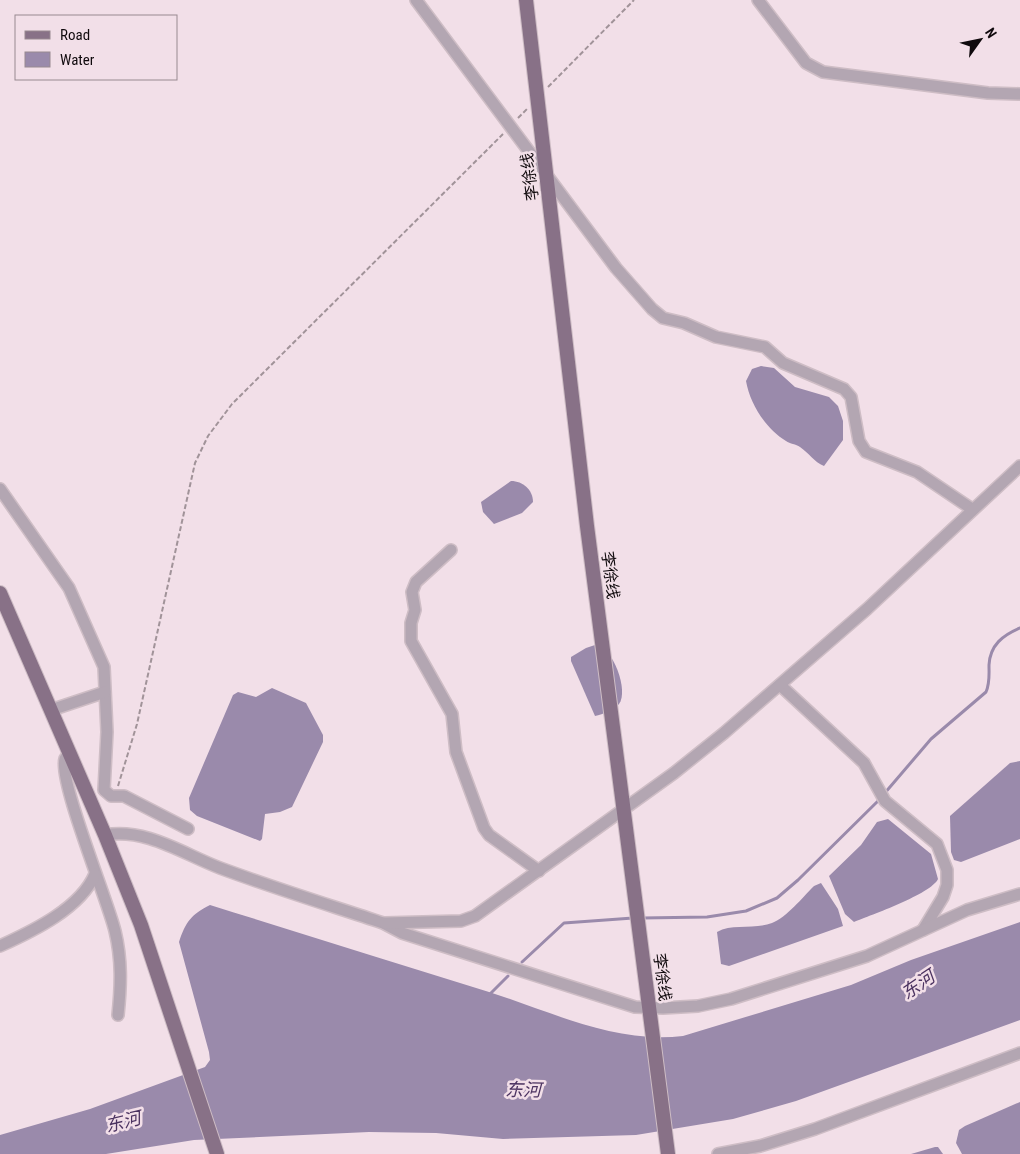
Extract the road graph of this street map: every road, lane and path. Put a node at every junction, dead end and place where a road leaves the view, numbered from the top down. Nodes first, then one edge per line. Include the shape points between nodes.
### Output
1 (416, 0) edge
2 (526, 0) edge
3 (634, 0) edge
4 (758, 0) edge
5 (544, 91) dead end
6 (1020, 94) edge
7 (531, 105) dead end
8 (510, 126) junction
9 (1020, 466) edge
10 (0, 489) edge
11 (972, 509) junction
12 (451, 550) dead end
13 (0, 593) edge
14 (780, 685) junction
15 (105, 692) junction
16 (51, 710) junction
17 (70, 753) junction
18 (115, 796) junction
19 (188, 829) dead end
20 (105, 835) junction
21 (539, 871) junction
22 (95, 874) junction
23 (1020, 894) edge
24 (383, 923) junction
25 (922, 932) junction
26 (0, 946) edge
27 (118, 1015) dead end
28 (1020, 1053) edge
29 (217, 1154) edge
30 (668, 1154) edge
31 (718, 1154) edge

1 - 8 street
2 - 30 main road, 李徐线 via 587,526
3 - 5 path
4 - 6 street via 806,63 823,72
7 - 8 path
8 - 11 street via 616,268 657,314 716,337 765,347 783,363 844,388 851,397 859,441 866,452 917,472
8 - 18 path via 232,404 208,436 195,463 137,724
9 - 11 street
10 - 15 street via 69,588 104,667
11 - 14 street via 867,609
12 - 21 street via 413,588 415,610 411,641 452,714 456,752 484,828
13 - 16 main road
14 - 21 street via 674,773
14 - 25 street via 864,763 885,801 937,844 948,878 946,891
15 - 16 street
15 - 18 street via 104,785 111,796
16 - 17 main road
17 - 20 main road
17 - 22 street via 65,759 66,777
18 - 19 street via 124,796
20 - 24 street via 128,833 145,836 219,868
20 - 29 main road via 141,925
21 - 24 street via 482,911 462,921
22 - 26 street via 86,891 75,902
22 - 27 street via 111,915 118,947 122,982
23 - 25 street via 967,910
24 - 25 street via 402,933 635,1007 663,1008 698,1006 731,998 867,956
28 - 31 street via 815,1129 767,1144

